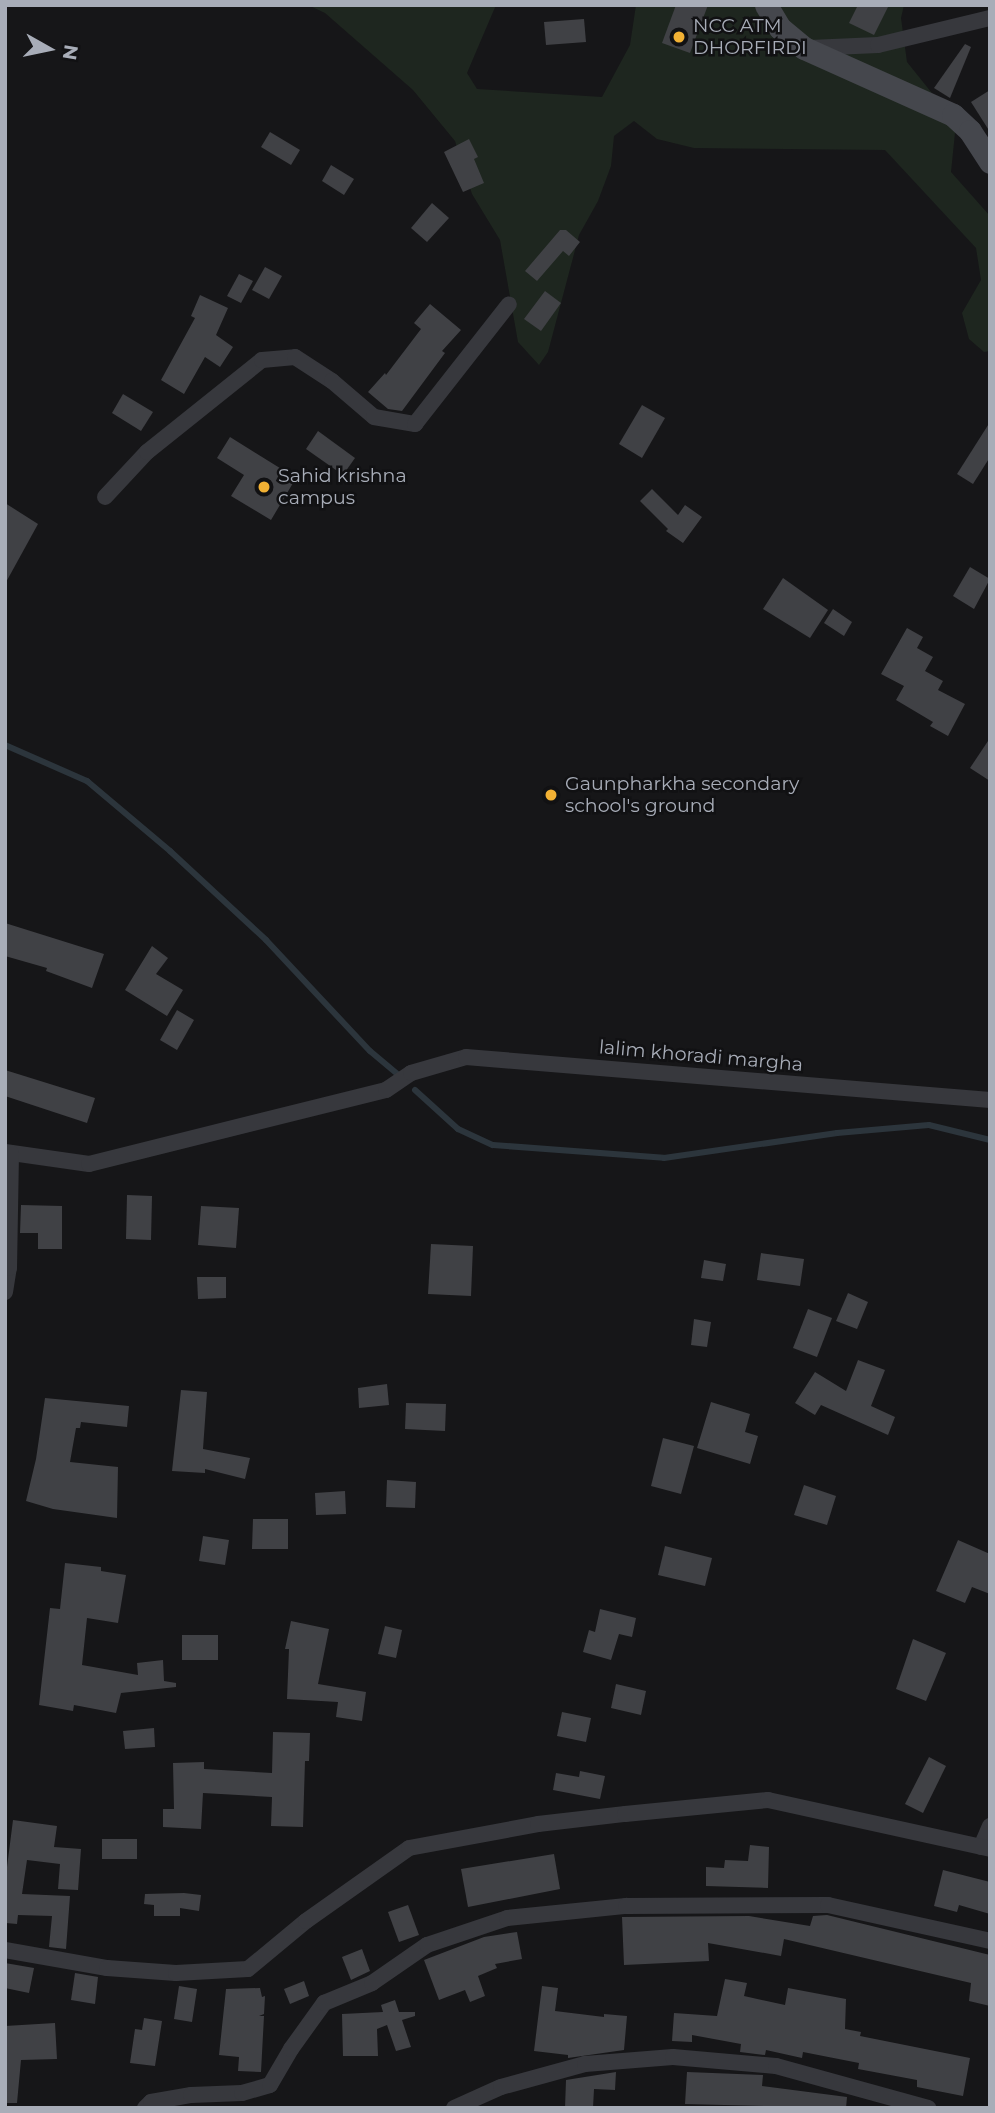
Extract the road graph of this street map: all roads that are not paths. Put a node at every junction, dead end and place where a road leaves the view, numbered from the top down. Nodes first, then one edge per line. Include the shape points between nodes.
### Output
1 (766, 5) edge
2 (990, 18) edge
3 (804, 48) junction
4 (990, 162) edge
5 (509, 304) dead end
6 (105, 497) dead end
7 (990, 1100) edge
8 (8, 1152) edge
9 (5, 1292) edge
10 (990, 1826) edge
11 (985, 1848) edge
12 (990, 1941) edge
13 (5, 1950) edge
14 (145, 2108) edge
15 (454, 2108) edge
16 (928, 2108) edge

1 - 3 street via 780,28
2 - 3 street via 878,45
3 - 4 street via 953,116 970,131
5 - 6 street via 415,424 374,417 295,357 262,360 148,452
7 - 8 street, lalim khoradi margha via 466,1058 411,1073 386,1090 89,1164
8 - 9 street
10 - 11 street
11 - 13 street via 768,1800 625,1814 538,1824 410,1848 306,1921 248,1969 162,1972 107,1968
12 - 14 street via 828,1905 626,1906 506,1918 427,1945 372,1983 324,2003 270,2085 242,2093 151,2102
15 - 16 street via 501,2087 585,2064 673,2057 776,2066

